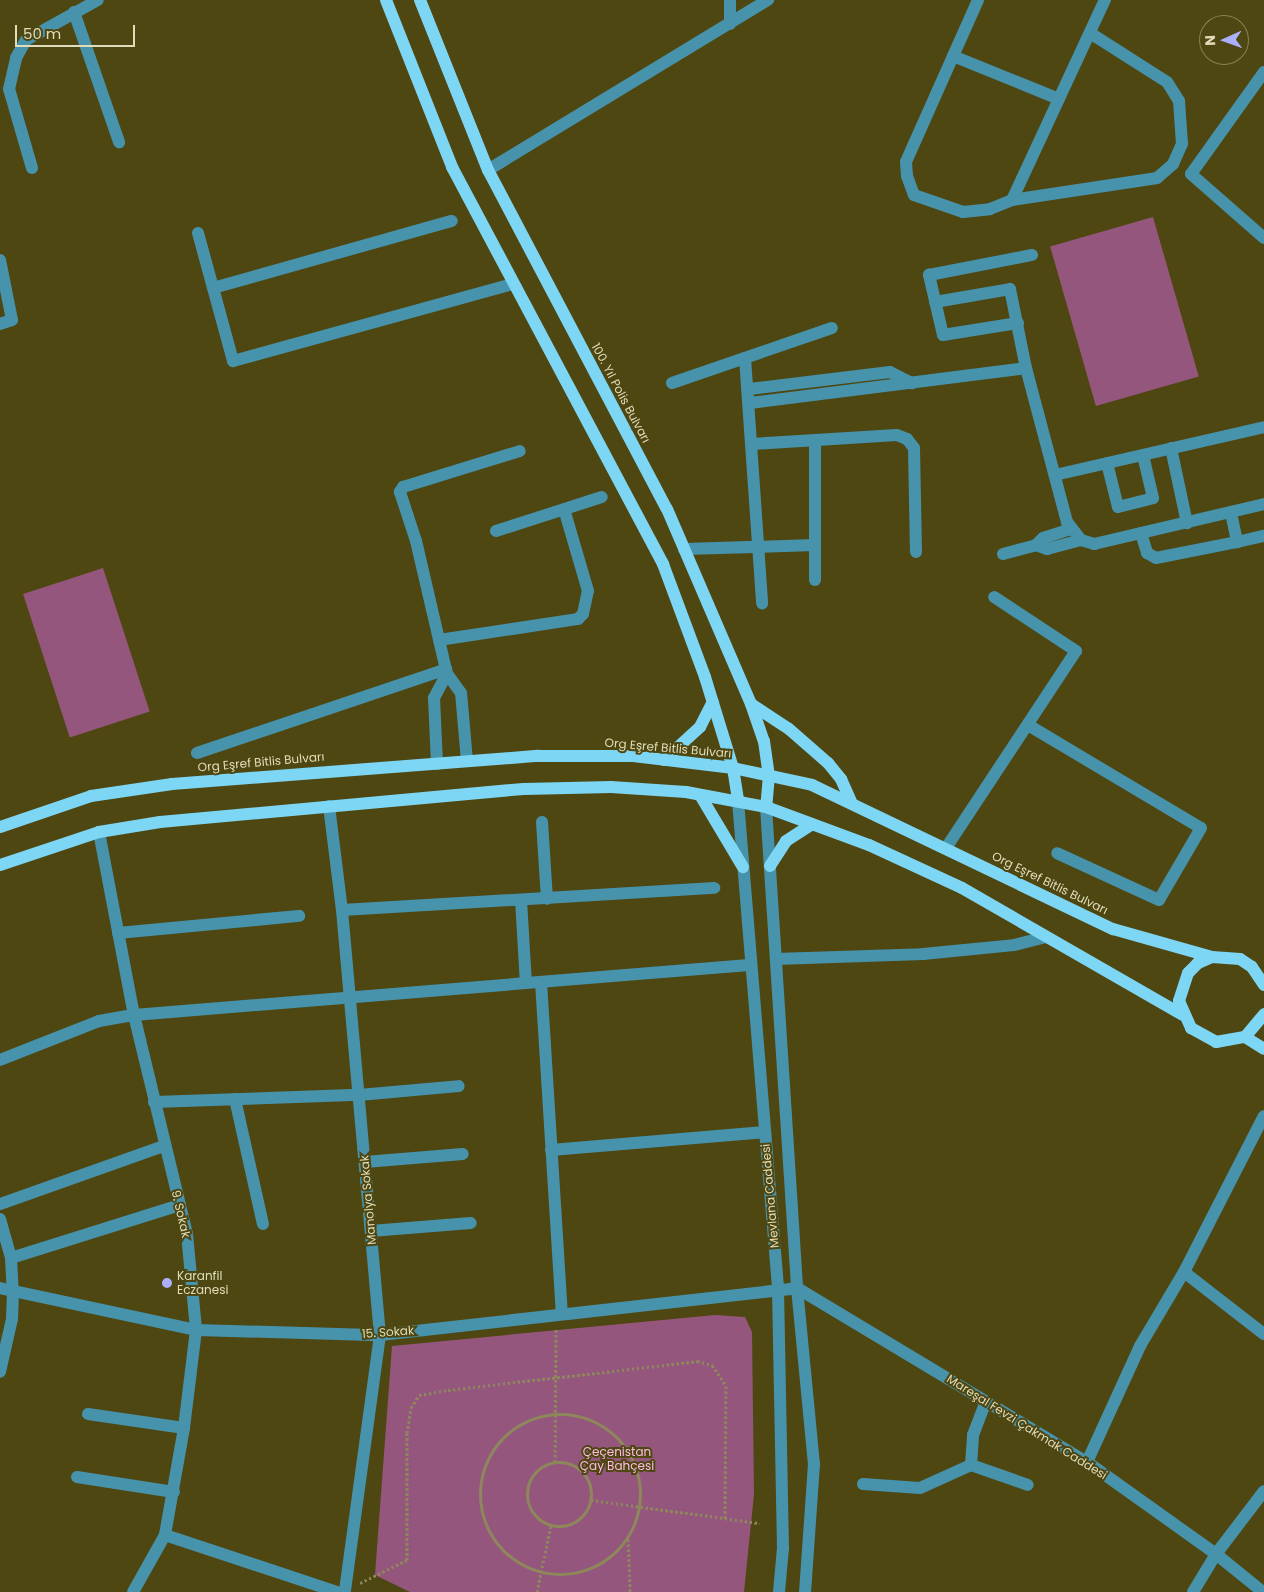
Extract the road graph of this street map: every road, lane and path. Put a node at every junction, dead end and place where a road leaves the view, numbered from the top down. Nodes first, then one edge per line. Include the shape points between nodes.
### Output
1 (98, 0) edge
2 (386, 0) edge
3 (420, 0) edge
4 (730, 0) edge
5 (768, 0) edge
6 (978, 0) edge
7 (1105, 0) edge
8 (74, 12) junction
9 (730, 24) junction
10 (1090, 33) junction
11 (953, 56) junction
12 (1264, 72) edge
13 (1059, 100) junction
14 (119, 142) dead end
15 (32, 168) dead end
16 (488, 170) junction
17 (1012, 200) junction
18 (452, 221) dead end
19 (198, 233) dead end
20 (1264, 238) edge
21 (1032, 255) dead end
22 (0, 260) edge
23 (512, 284) junction
24 (213, 288) junction
25 (935, 302) junction
26 (1018, 323) junction
27 (0, 324) edge
28 (832, 328) dead end
29 (745, 358) junction
30 (1026, 368) junction
31 (672, 383) dead end
32 (912, 383) junction
33 (749, 389) junction
34 (750, 403) junction
35 (1264, 427) edge
36 (815, 440) junction
37 (752, 444) junction
38 (1171, 448) junction
39 (520, 451) dead end
40 (1143, 455) junction
41 (1108, 463) junction
42 (1055, 475) junction
43 (602, 497) dead end
44 (1264, 504) edge
45 (564, 509) junction
46 (1231, 513) junction
47 (1187, 523) junction
48 (1070, 530) junction
49 (496, 531) dead end
50 (1141, 533) junction
51 (1264, 536) edge
52 (1081, 540) junction
53 (1238, 542) junction
54 (758, 545) junction
55 (815, 545) junction
56 (1036, 545) junction
57 (684, 549) junction
58 (916, 552) dead end
59 (1003, 554) dead end
60 (815, 580) dead end
61 (994, 597) dead end
62 (762, 603) dead end
63 (439, 640) junction
64 (447, 672) junction
65 (712, 702) junction
66 (752, 704) junction
67 (1028, 725) junction
68 (197, 753) dead end
69 (664, 760) junction
70 (467, 762) junction
71 (437, 764) junction
72 (733, 768) junction
73 (769, 775) junction
74 (700, 795) junction
75 (738, 801) junction
76 (851, 801) junction
77 (329, 806) junction
78 (766, 807) junction
79 (542, 822) dead end
80 (812, 824) junction
81 (0, 827) edge
82 (99, 832) junction
83 (946, 848) junction
84 (1058, 853) dead end
85 (0, 865) edge
86 (770, 866) junction
87 (743, 867) junction
88 (714, 888) dead end
89 (547, 899) junction
90 (521, 900) junction
91 (342, 910) junction
92 (300, 916) dead end
93 (118, 933) junction
94 (1046, 937) junction
95 (1212, 957) junction
96 (776, 959) junction
97 (749, 965) junction
98 (1263, 980) edge
99 (540, 982) junction
100 (526, 983) junction
101 (350, 996) junction
102 (1264, 1014) edge
103 (134, 1015) junction
104 (1183, 1015) junction
105 (1245, 1037) junction
106 (1264, 1049) edge
107 (0, 1060) edge
108 (459, 1086) dead end
109 (359, 1095) junction
110 (235, 1099) junction
111 (154, 1102) junction
112 (1264, 1116) edge
113 (765, 1132) junction
114 (164, 1146) junction
115 (551, 1150) junction
116 (463, 1154) dead end
117 (365, 1162) junction
118 (0, 1204) edge
119 (180, 1205) junction
120 (0, 1219) edge
121 (471, 1223) dead end
122 (263, 1224) dead end
123 (371, 1231) junction
124 (11, 1258) junction
125 (1184, 1272) junction
126 (0, 1288) edge
127 (797, 1288) junction
128 (778, 1290) junction
129 (13, 1291) junction
130 (559, 1314) junction
131 (196, 1330) junction
132 (1264, 1334) edge
133 (380, 1335) junction
134 (0, 1372) edge
135 (556, 1377) junction
136 (986, 1401) junction
137 (88, 1414) dead end
138 (556, 1414) junction
139 (184, 1428) junction
140 (555, 1462) junction
141 (1088, 1462) junction
142 (971, 1465) junction
143 (77, 1477) dead end
144 (863, 1484) dead end
145 (1028, 1485) dead end
146 (1264, 1491) edge
147 (174, 1492) junction
148 (590, 1500) junction
149 (639, 1506) junction
150 (725, 1518) junction
151 (759, 1523) dead end
152 (551, 1525) junction
153 (165, 1535) junction
154 (628, 1538) junction
155 (1216, 1554) junction
156 (539, 1572) junction
157 (342, 1591) edge
158 (133, 1592) edge
159 (537, 1592) edge
160 (630, 1592) edge
161 (779, 1592) edge
162 (805, 1592) edge
163 (1192, 1592) edge
164 (1263, 1592) edge

1 - 8 street
2 - 23 main road via 452,167
3 - 16 main road, 100. Yıl Polis Bulvarı
4 - 9 street
5 - 9 street
6 - 11 street
7 - 10 street
8 - 14 street
8 - 15 street via 26,40 13,67 10,89
9 - 16 street
10 - 13 street
10 - 17 street via 1167,82 1179,101 1182,144 1173,164 1157,178
11 - 13 street
11 - 17 street via 906,162 914,195 963,212 990,209
12 - 20 street via 1190,174
13 - 17 street
16 - 57 main road, 100. Yıl Polis Bulvarı via 668,510
18 - 24 street
19 - 24 street
21 - 25 street via 929,275
22 - 27 street via 12,320
23 - 24 street via 233,361
23 - 65 main road via 663,564
25 - 26 street via 943,335
25 - 26 street via 1010,289
26 - 30 street
28 - 29 street
29 - 31 street
29 - 33 street
30 - 32 street
30 - 42 street
32 - 33 street via 890,372
32 - 34 street
33 - 34 street
34 - 37 street
35 - 38 street
36 - 37 street
36 - 55 street
36 - 58 street via 897,435 911,443 914,448
37 - 54 street
38 - 40 street
38 - 47 street
39 - 63 street via 403,487 400,492 416,541
40 - 41 street
40 - 41 street via 1153,498 1118,507
41 - 42 street
42 - 48 street
43 - 45 street
44 - 46 street
45 - 49 street
45 - 63 street via 588,591 587,608 578,619
46 - 47 street
46 - 53 street
47 - 50 street
48 - 52 street
48 - 56 street via 1043,538
50 - 52 street via 1094,544
50 - 53 street via 1147,553 1156,558
51 - 53 street
52 - 56 street via 1047,549
54 - 55 street
54 - 57 street
54 - 62 street
55 - 60 street
56 - 59 street
57 - 66 main road, 100. Yıl Polis Bulvarı
61 - 67 street via 1076,651
63 - 64 street
64 - 68 street
64 - 70 street via 461,694
64 - 71 street via 434,698
65 - 69 main road via 700,727
65 - 72 main road
66 - 73 main road, 100. Yıl Polis Bulvarı via 764,741
66 - 76 main road via 789,729 828,763 841,779
67 - 83 street
67 - 84 street via 1201,828 1159,900
69 - 70 main road, Org Eşref Bitlis Bulvarı via 590,755
69 - 72 main road, Org Eşref Bitlis Bulvarı
70 - 71 main road, Org Eşref Bitlis Bulvarı
71 - 81 main road, Org Eşref Bitlis Bulvarı via 294,772 120,790 64,804
72 - 73 main road, Org Eşref Bitlis Bulvarı
72 - 75 main road
73 - 76 main road, Org Eşref Bitlis Bulvarı via 812,785
73 - 78 main road, 100. Yıl Polis Bulvarı
74 - 75 main road
74 - 77 main road via 611,787 566,788
74 - 87 main road
75 - 78 main road
75 - 87 street, Mevlana Caddesi
76 - 83 main road, Org Eşref Bitlis Bulvarı
77 - 82 main road via 160,822
77 - 91 street, Manolya Sokak
78 - 80 main road
78 - 86 street, Mevlana Caddesi
79 - 89 street
80 - 86 main road via 786,841
80 - 94 main road via 869,845 962,888
82 - 85 main road
82 - 93 street, 9. Sokak
83 - 95 main road, Org Eşref Bitlis Bulvarı via 1113,929
86 - 96 street, Mevlana Caddesi
87 - 97 street, Mevlana Caddesi
88 - 89 street
89 - 90 street
90 - 91 street
90 - 100 street
91 - 101 street, Manolya Sokak
92 - 93 street
93 - 103 street, 9. Sokak
94 - 96 street via 1014,945 922,954
94 - 104 main road
95 - 98 main road, Org Eşref Bitlis Bulvarı via 1226,955 1240,959
95 - 104 main road via 1198,963 1185,980 1180,1001
96 - 127 street, Mevlana Caddesi
97 - 99 street
97 - 113 street, Mevlana Caddesi
99 - 100 street
99 - 115 street
100 - 101 street
101 - 103 street
101 - 109 street, Manolya Sokak
102 - 105 main road
103 - 107 street via 99,1021
103 - 111 street, 9. Sokak
104 - 105 main road via 1190,1028 1209,1040 1231,1042
105 - 106 main road
108 - 109 street
109 - 110 street
109 - 117 street, Manolya Sokak
110 - 111 street
110 - 122 street
111 - 114 street, 9. Sokak
112 - 125 street
113 - 115 street
113 - 128 street, Mevlana Caddesi
114 - 118 street
114 - 119 street, 9. Sokak
115 - 130 street
116 - 117 street
117 - 123 street, Manolya Sokak
119 - 124 street
119 - 131 street, 9. Sokak via 187,1234
120 - 124 street
121 - 123 street
123 - 133 street, Manolya Sokak
124 - 129 street
125 - 132 street
125 - 141 street via 1140,1346
126 - 129 street, 15. Sokak
127 - 128 street
127 - 136 street, Mareşal Fevzi Çakmak Caddesi
127 - 162 street, Mevlana Caddesi via 814,1464
128 - 130 street, 15. Sokak
128 - 161 street, Mevlana Caddesi via 783,1548
129 - 131 street, 15. Sokak
129 - 134 street via 12,1319
130 - 133 street, 15. Sokak
130 - 135 path
131 - 133 street, 15. Sokak
131 - 139 street, 9. Sokak
133 - 157 street, Manolya Sokak
135 - 138 path
135 - 150 path via 697,1361 712,1365 726,1386
135 - 157 path via 419,1395 411,1408 408,1433 407,1560
136 - 141 street, Mareşal Fevzi Çakmak Caddesi
136 - 142 street via 973,1435
137 - 139 street
138 - 140 path
138 - 149 path via 571,1413 597,1422 618,1437 633,1459 641,1485
138 - 156 path via 544,1414 519,1424 499,1441 485,1464 480,1490 482,1516 494,1540 512,1560
139 - 147 street, 9. Sokak
140 - 148 path via 577,1467 585,1474 590,1484
140 - 152 path via 536,1472 528,1491 532,1511
141 - 155 street, Mareşal Fevzi Çakmak Caddesi
142 - 144 street via 920,1488
142 - 145 street
143 - 147 street
146 - 155 street
147 - 153 street, 9. Sokak
148 - 149 path
148 - 152 path via 577,1521 568,1525
149 - 150 path
149 - 154 path
150 - 151 path
152 - 156 path
153 - 157 street
153 - 158 street, 9. Sokak
154 - 156 path via 611,1557 588,1570 563,1575
154 - 160 path
155 - 163 street
155 - 164 street, Mareşal Fevzi Çakmak Caddesi
156 - 159 path

